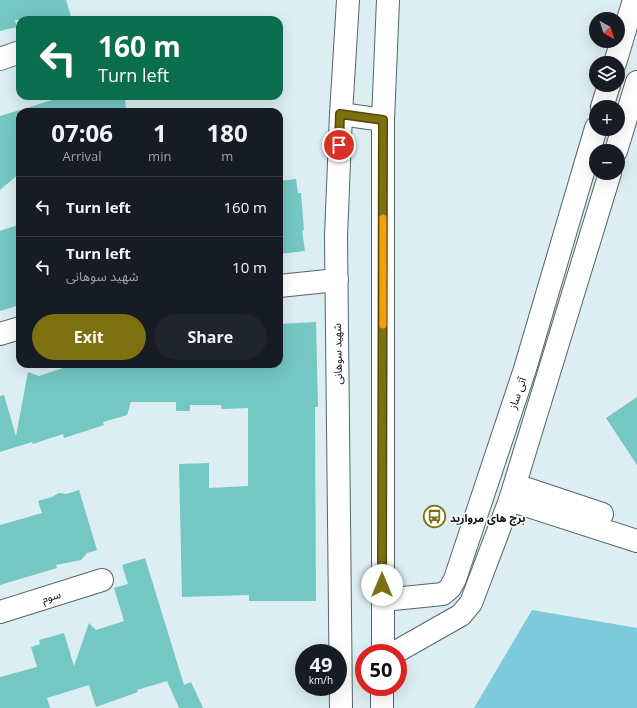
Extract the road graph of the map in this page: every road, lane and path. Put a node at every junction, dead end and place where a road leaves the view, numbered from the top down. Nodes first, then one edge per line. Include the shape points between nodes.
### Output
1 (348, 0) edge
2 (388, 0) edge
3 (634, 0) edge
4 (16, 53) edge
5 (617, 56) edge
6 (0, 59) edge
7 (637, 82) edge
8 (340, 114) junction
9 (383, 120) junction
10 (594, 136) edge
11 (618, 144) edge
12 (608, 180) edge
13 (337, 280) junction
14 (283, 286) edge
15 (16, 329) edge
16 (0, 334) edge
17 (525, 370) junction
18 (548, 377) junction
19 (512, 493) junction
20 (637, 525) edge
21 (637, 541) edge
22 (102, 580) dead end
23 (382, 600) junction
24 (0, 612) edge
25 (383, 644) edge
26 (407, 646) edge
27 (382, 696) edge
28 (341, 708) edge
29 (382, 708) edge

1 - 8 street, شهید سوهانی
2 - 9 street
3 - 5 street
4 - 6 street
7 - 11 street
8 - 9 street
8 - 13 street, شهید سوهانی
9 - 23 street
10 - 17 street, آتی ساز
12 - 18 street
13 - 14 street
13 - 28 street, شهید سوهانی
15 - 16 street
17 - 18 street
17 - 23 street, آتی ساز via 450,588 443,594
18 - 19 street
19 - 20 street
19 - 21 street
19 - 26 street via 471,603 461,615
22 - 24 street, سوم
23 - 25 street
27 - 29 street

